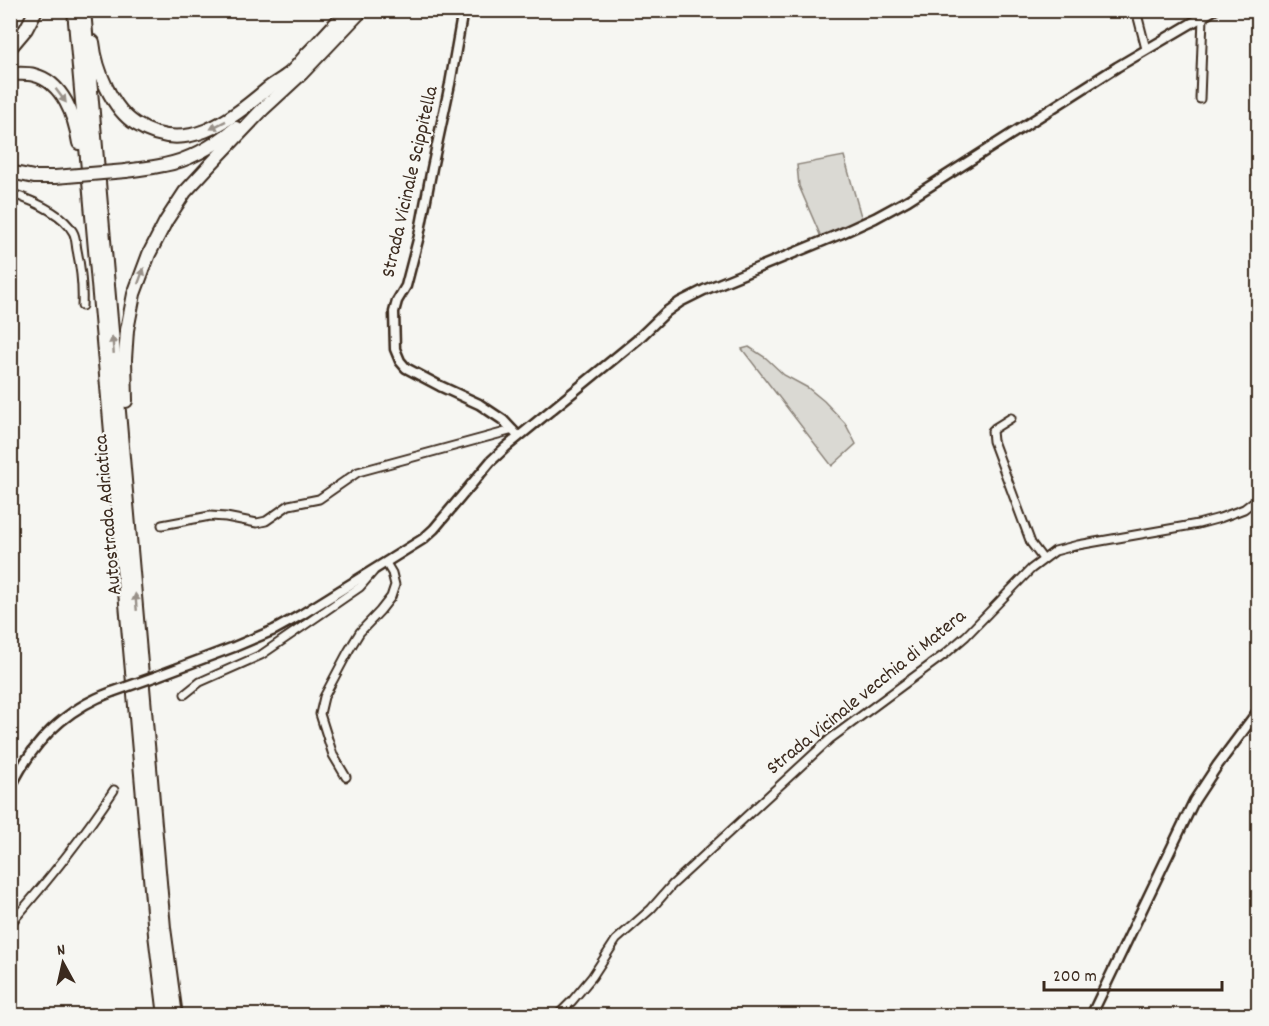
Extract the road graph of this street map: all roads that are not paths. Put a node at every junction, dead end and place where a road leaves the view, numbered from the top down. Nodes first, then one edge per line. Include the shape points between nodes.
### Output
1 (36, 10) edge
2 (74, 10) edge
3 (84, 10) edge
4 (90, 10) edge
5 (348, 10) edge
6 (362, 10) edge
7 (463, 10) edge
8 (1136, 10) edge
9 (1214, 10) edge
10 (1203, 17) junction
11 (10, 48) edge
12 (1146, 49) junction
13 (296, 73) junction
14 (10, 74) edge
15 (1200, 99) dead end
16 (10, 172) edge
17 (10, 193) edge
18 (95, 266) junction
19 (82, 306) dead end
20 (1011, 418) dead end
21 (515, 433) junction
22 (1258, 498) edge
23 (162, 525) dead end
24 (1043, 559) junction
25 (386, 563) junction
26 (133, 564) junction
27 (375, 570) junction
28 (185, 694) dead end
29 (1258, 711) edge
30 (346, 777) dead end
31 (10, 789) edge
32 (114, 790) dead end
33 (10, 924) edge
34 (165, 1016) edge
35 (176, 1016) edge
36 (557, 1016) edge
37 (1090, 1016) edge

1 - 11 highway
2 - 18 highway, Autostrada Adriatica
26 -> 3 highway, Autostrada Adriatica
13 -> 4 highway via 213,128 179,137 152,133 124,115 105,85 94,48
5 - 13 highway
6 - 13 highway
7 - 21 street, Strada Vicinale Scippitella via 419,236 406,286 394,312 395,349 406,368 478,404 504,420
8 - 12 street
9 - 10 street
10 - 12 street
10 - 15 street
12 - 21 street via 883,214 680,302
13 - 16 highway, bridge via 224,138 187,158 126,171 55,177
26 -> 13 highway via 125,359 134,294 149,254 185,192
14 -> 18 highway via 36,75 61,93 69,108 78,134
17 - 19 street via 54,213 74,234
18 - 34 highway, Autostrada Adriatica
20 - 24 street via 994,428 993,441 1031,543
21 - 23 street via 358,472 319,499 289,505 266,521 210,516
21 - 25 street via 430,534
22 - 24 street, Strada Vicinale vecchia di Matera via 1244,509 1220,518 1066,547
24 - 36 street, Strada Vicinale vecchia di Matera via 966,636 830,739 680,877 616,940 582,989
25 - 27 street
25 - 30 street via 396,585 391,597 360,632 324,697 320,714 333,755
35 -> 26 highway, Autostrada Adriatica via 164,928
27 - 28 street via 360,587 261,655 200,681
27 - 31 street, bridge via 274,630 89,701 60,721 34,749
29 - 37 street via 1194,801
32 - 33 street

